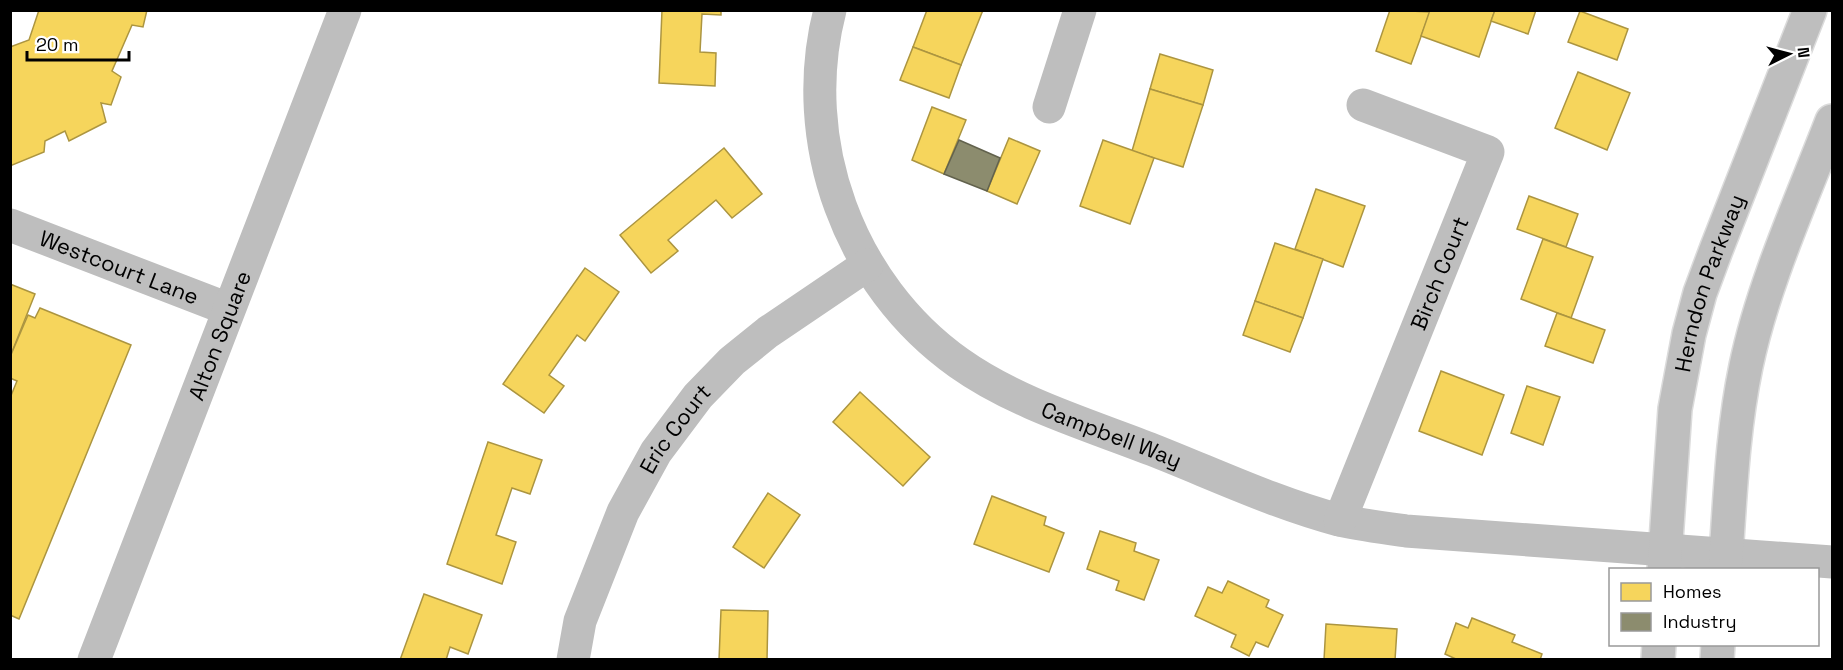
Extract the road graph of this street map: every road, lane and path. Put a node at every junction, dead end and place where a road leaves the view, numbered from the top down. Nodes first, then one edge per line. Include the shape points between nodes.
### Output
1 (345, 10) edge
2 (830, 10) edge
3 (1080, 10) edge
4 (1810, 10) edge
5 (1363, 105) dead end
6 (1048, 107) dead end
7 (1833, 121) edge
8 (10, 225) edge
9 (867, 265) junction
10 (228, 309) junction
11 (1340, 520) junction
12 (1665, 560) edge
13 (1726, 562) edge
14 (1833, 562) edge
15 (94, 660) edge
16 (573, 660) edge

1 - 10 street, Alton Square
2 - 9 street, Campbell Way via 819,86 824,146 836,197
3 - 6 street
4 - 12 street, Herndon Parkway via 1700,293 1689,334 1675,409
5 - 11 street, Birch Court via 1488,152
7 - 13 street via 1768,288 1746,364 1733,450
8 - 10 street, Westcourt Lane
9 - 11 street, Campbell Way via 918,329 959,363 1010,393
9 - 16 street, Eric Court via 732,361 677,424 623,512 580,621
10 - 15 street, Alton Square
11 - 12 street, Campbell Way
12 - 13 street, Campbell Way
13 - 14 street, Campbell Way

